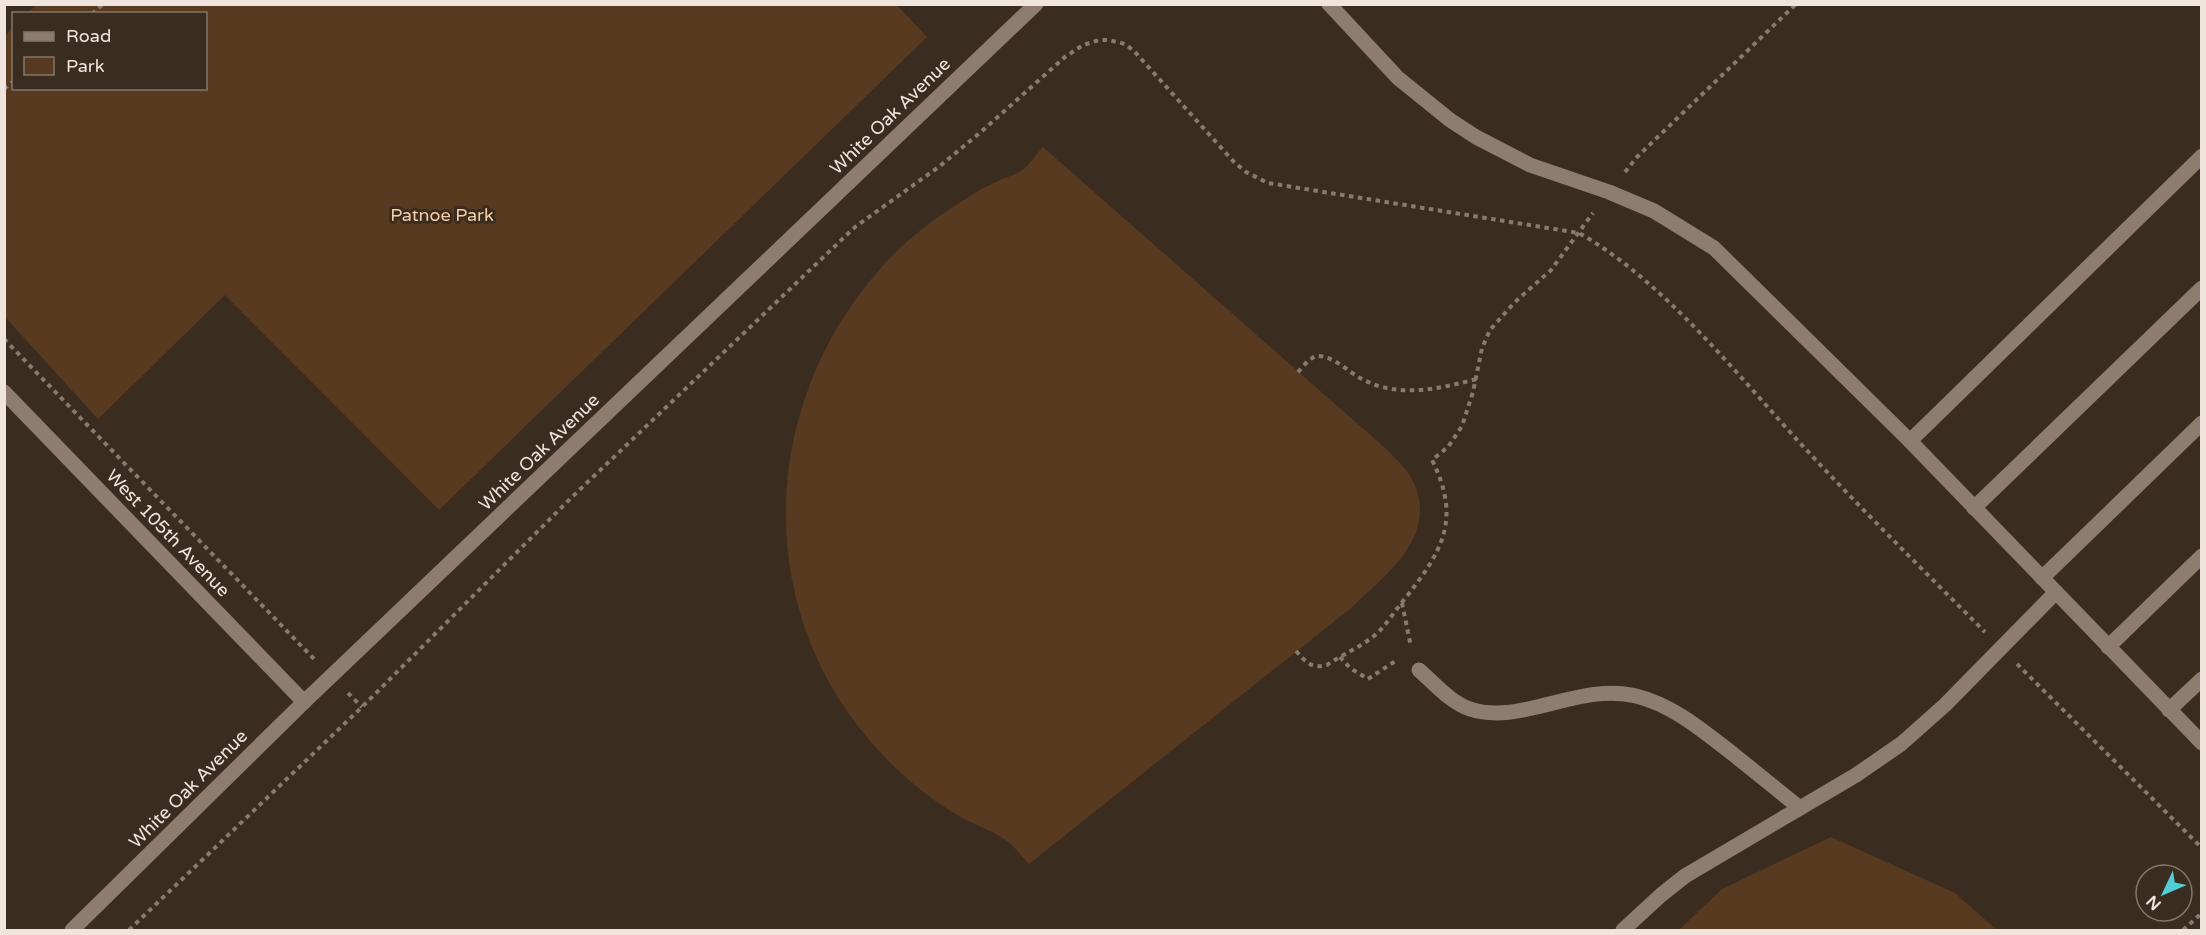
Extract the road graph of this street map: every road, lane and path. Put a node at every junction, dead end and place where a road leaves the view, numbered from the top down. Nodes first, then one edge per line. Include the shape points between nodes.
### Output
1 (1036, 4) edge
2 (1329, 4) edge
3 (1796, 4) edge
4 (2202, 156) edge
5 (1609, 192) junction
6 (1579, 233) junction
7 (2202, 288) edge
8 (4, 339) edge
9 (1298, 372) dead end
10 (1477, 379) junction
11 (4, 392) edge
12 (2202, 423) edge
13 (1910, 441) junction
14 (1974, 508) junction
15 (2202, 555) edge
16 (2042, 578) junction
17 (2056, 592) junction
18 (1402, 603) junction
19 (2108, 647) junction
20 (1412, 648) junction
21 (2001, 649) junction
22 (1296, 651) dead end
23 (1340, 657) junction
24 (1419, 670) joint
25 (332, 676) junction
26 (2202, 679) edge
27 (304, 702) junction
28 (362, 707) junction
29 (2169, 710) junction
30 (2202, 743) edge
31 (1800, 808) junction
32 (2202, 848) edge
33 (2202, 913) edge
34 (72, 930) edge
35 (129, 930) edge
36 (1623, 930) edge
37 (2183, 930) edge

1 - 25 street, White Oak Avenue
2 - 5 street via 1398,78 1459,126 1530,165
3 - 5 path via 1637,157
4 - 13 street
5 - 6 path
5 - 13 street via 1661,215 1714,248
6 - 10 path via 1551,270 1494,324 1482,348
6 - 21 path via 1611,253 1661,296 1856,504
6 - 28 path via 1268,183 1246,172 1227,155 1134,51 1117,41 1091,42 1065,57 940,166 855,227 571,498
7 - 14 street
8 - 25 path
9 - 10 path via 1311,358 1320,356 1368,383 1398,391 1440,388
10 - 18 path via 1457,435 1432,460 1446,494 1445,532 1440,548
11 - 27 street, West 105th Avenue
12 - 16 street
13 - 14 street
14 - 16 street
15 - 19 street
16 - 17 street
17 - 19 street
17 - 21 street
18 - 20 path
18 - 23 path via 1375,635
19 - 29 street
20 - 23 path via 1368,680
20 - 24 path
21 - 31 street via 1901,744
21 - 32 path
22 - 23 path via 1314,667
24 - 31 street via 1456,702 1486,712 1530,708 1601,693 1639,696 1688,720
25 - 27 street, White Oak Avenue
25 - 28 path
26 - 29 street
27 - 34 street, White Oak Avenue
28 - 35 path
29 - 30 street
31 - 36 street via 1685,876
33 - 37 path

